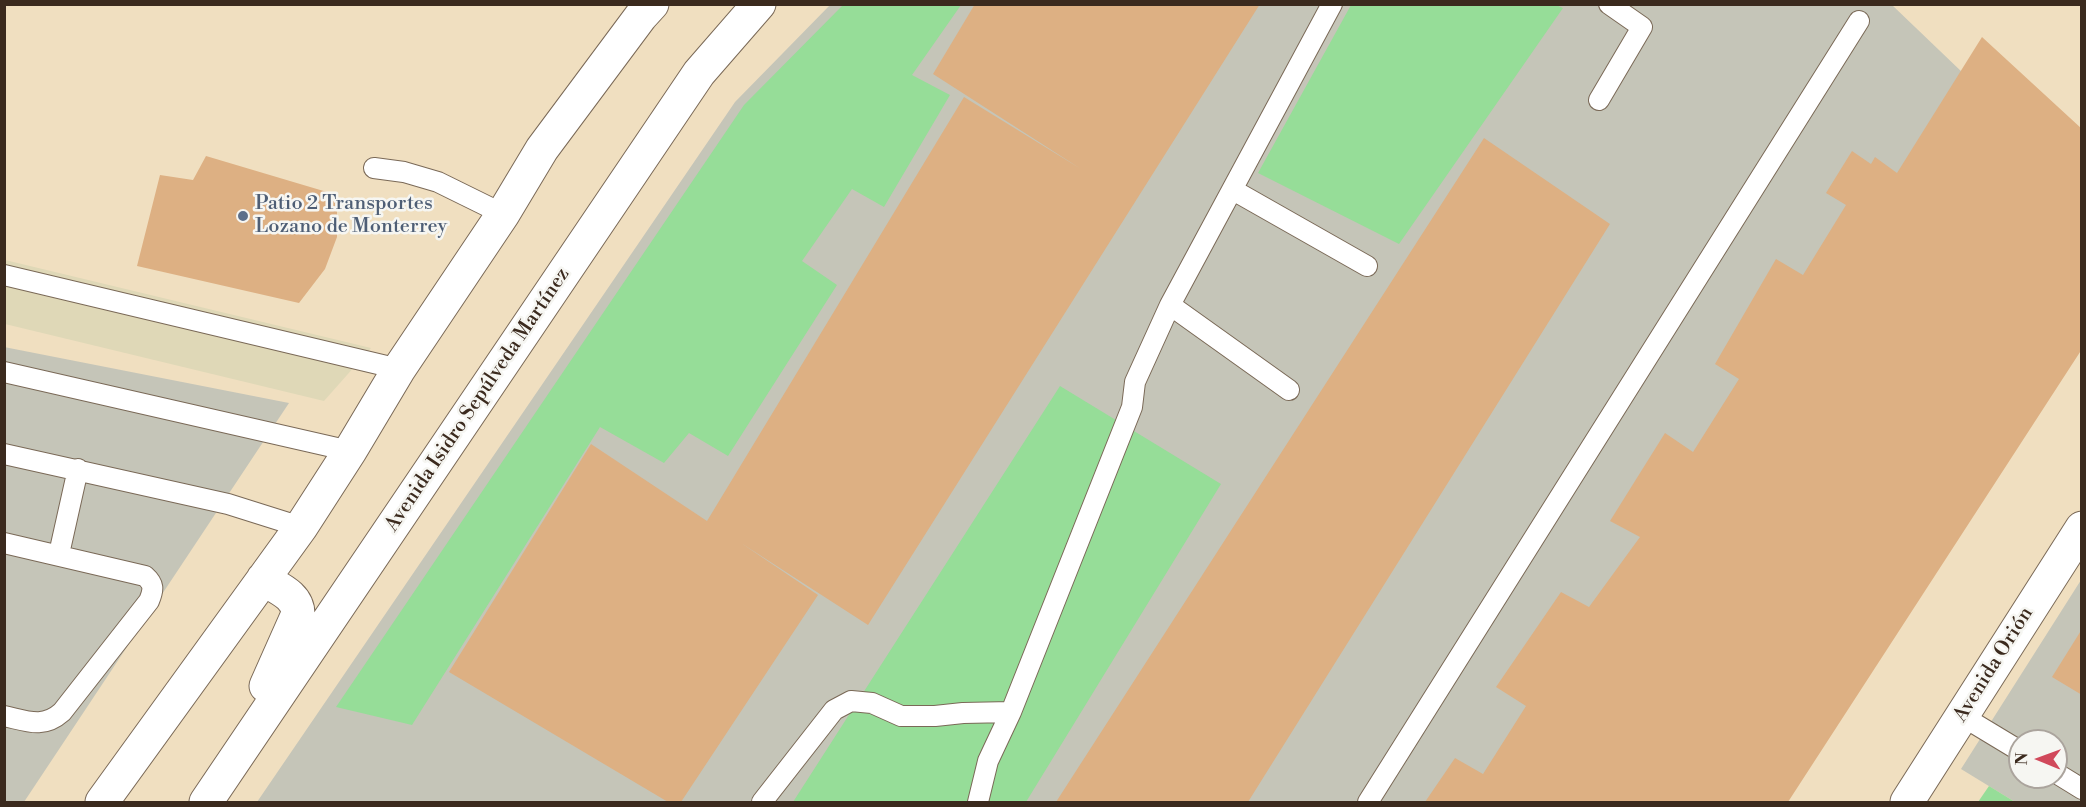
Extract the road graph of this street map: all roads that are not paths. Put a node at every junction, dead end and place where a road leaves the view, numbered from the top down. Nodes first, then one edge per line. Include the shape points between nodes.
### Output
1 (652, 4) edge
2 (759, 4) edge
3 (1332, 4) edge
4 (1610, 4) edge
5 (1859, 21) dead end
6 (1599, 100) dead end
7 (374, 168) dead end
8 (1233, 190) junction
9 (503, 214) junction
10 (1367, 266) dead end
11 (4, 275) edge
12 (1170, 305) junction
13 (399, 369) junction
14 (4, 372) edge
15 (1289, 390) dead end
16 (350, 451) junction
17 (4, 454) edge
18 (78, 469) junction
19 (301, 527) junction
20 (2082, 528) edge
21 (4, 543) edge
22 (59, 554) junction
23 (263, 579) junction
24 (1011, 712) junction
25 (4, 716) edge
26 (1962, 716) junction
27 (247, 742) junction
28 (2008, 744) edge
29 (2068, 780) edge
30 (2082, 789) edge
31 (102, 802) edge
32 (206, 802) edge
33 (762, 802) edge
34 (978, 802) edge
35 (1368, 802) edge
36 (1907, 802) edge

1 - 9 main road via 542,149
2 - 27 main road, Avenida Isidro Sepúlveda Martínez via 699,73
3 - 8 lane
4 - 6 lane via 1642,27
5 - 35 lane
7 - 9 lane via 438,182
8 - 10 lane
8 - 12 lane
9 - 13 main road
11 - 13 lane
12 - 15 lane
12 - 24 lane via 1135,382 1132,407
13 - 16 main road
14 - 16 lane
16 - 19 main road
17 - 18 lane
18 - 19 lane via 228,504
18 - 22 lane
19 - 23 main road
20 - 26 main road, Avenida Orión
21 - 22 lane
22 - 25 lane via 145,576 154,591 55,718 46,723
23 - 27 main road via 294,599 298,614
23 - 31 main road
24 - 33 lane via 901,716 872,703 851,701 834,710
24 - 34 lane via 988,761
26 - 28 lane
26 - 36 main road, Avenida Orión
27 - 32 main road, Avenida Isidro Sepúlveda Martínez
29 - 30 lane

